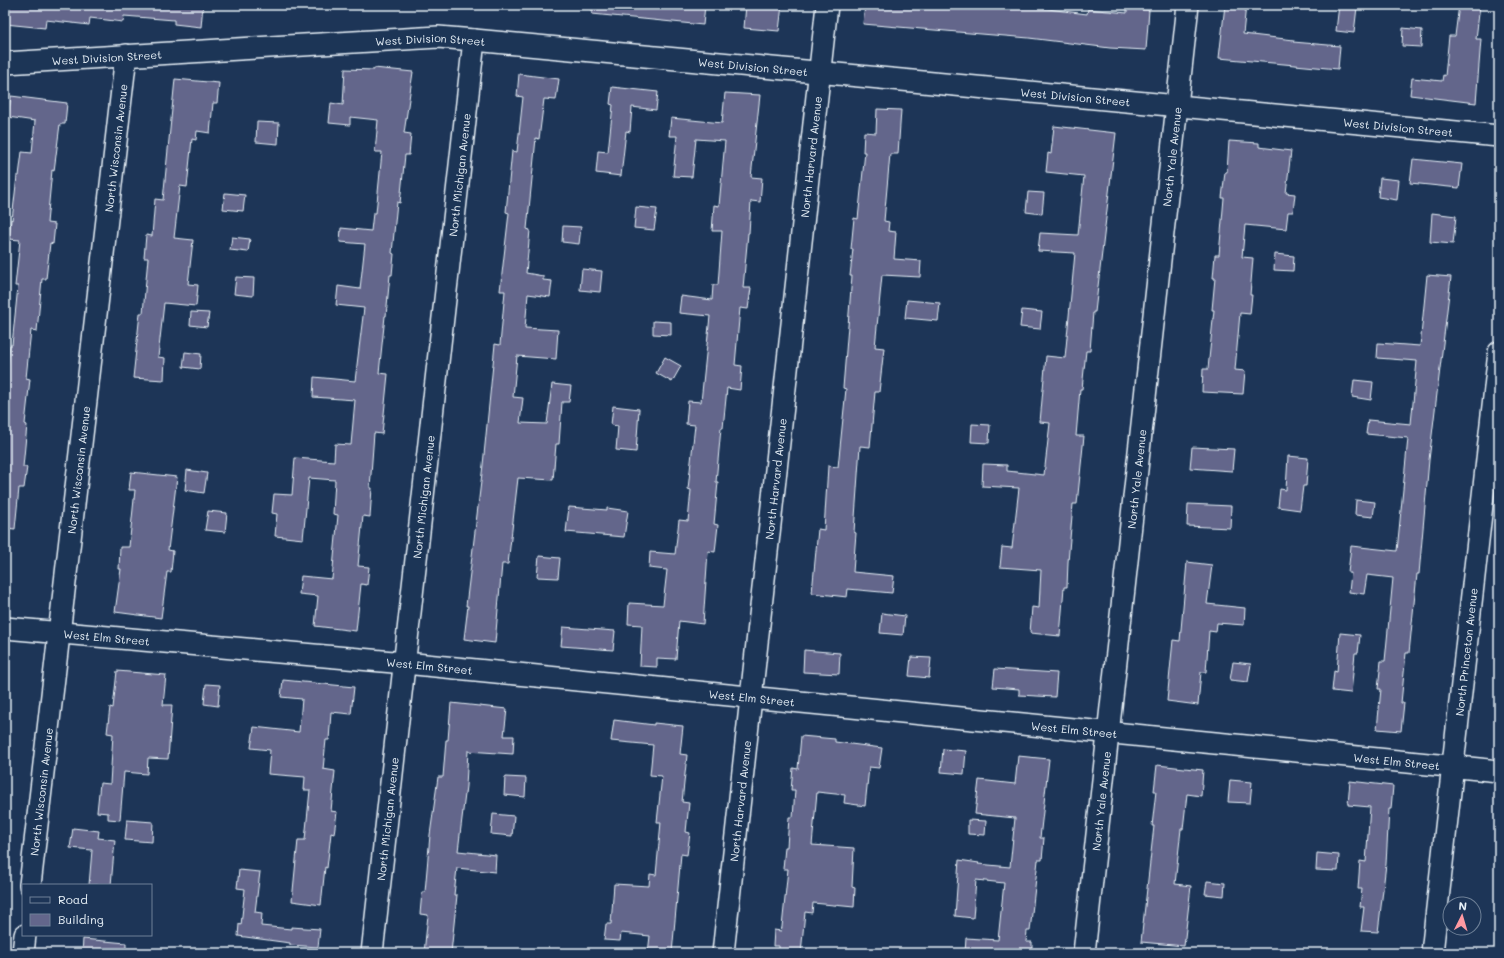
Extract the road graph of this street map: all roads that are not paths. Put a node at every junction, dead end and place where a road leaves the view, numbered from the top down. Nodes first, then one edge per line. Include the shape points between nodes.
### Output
1 (827, 5) edge
2 (1188, 5) edge
3 (474, 40) junction
4 (126, 56) junction
5 (5, 63) edge
6 (820, 72) junction
7 (1177, 106) junction
8 (1499, 136) edge
9 (1499, 352) edge
10 (5, 628) edge
11 (60, 633) junction
12 (405, 663) junction
13 (751, 697) junction
14 (1108, 732) junction
15 (1453, 767) junction
16 (1499, 771) edge
17 (30, 884) edge
18 (25, 936) edge
19 (23, 953) edge
20 (372, 953) edge
21 (723, 953) edge
22 (1084, 953) edge
23 (1432, 953) edge

1 - 6 street, North Harvard Avenue
2 - 7 street, North Yale Avenue
3 - 4 street, West Division Street via 438,38
3 - 6 street, West Division Street
3 - 12 street, North Michigan Avenue
4 - 5 street, West Division Street
4 - 11 street, North Wisconsin Avenue
6 - 7 street, West Division Street
6 - 13 street, North Harvard Avenue
7 - 8 street, West Division Street
7 - 14 street, North Yale Avenue
9 - 15 street, North Princeton Avenue
10 - 11 street, West Elm Street
11 - 12 street, West Elm Street
11 - 17 street, North Wisconsin Avenue
12 - 13 street, West Elm Street
12 - 20 street, North Michigan Avenue
13 - 14 street, West Elm Street
13 - 21 street, North Harvard Avenue
14 - 15 street, West Elm Street
14 - 22 street, North Yale Avenue
15 - 16 street, West Elm Street
15 - 23 street, North Princeton Avenue
18 - 19 street

